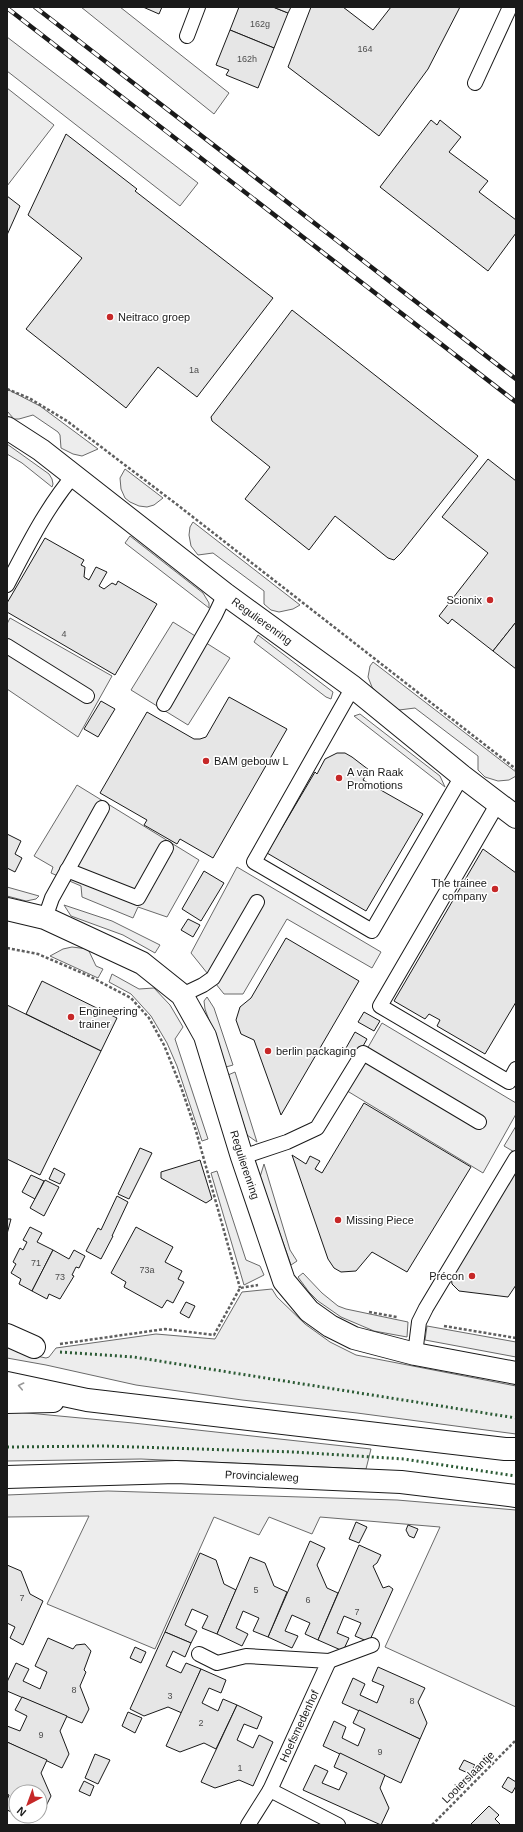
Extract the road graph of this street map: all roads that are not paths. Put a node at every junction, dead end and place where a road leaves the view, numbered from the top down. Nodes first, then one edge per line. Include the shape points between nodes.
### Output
1 (198, 7) edge
2 (510, 7) edge
3 (186, 36) dead end
4 (475, 83) dead end
5 (7, 428) edge
6 (74, 475) junction
7 (7, 585) edge
8 (225, 594) junction
9 (7, 646) edge
10 (353, 687) junction
11 (87, 696) dead end
12 (164, 704) dead end
13 (462, 776) junction
14 (498, 803) junction
15 (102, 808) dead end
16 (516, 817) edge
17 (166, 848) dead end
18 (67, 870) junction
19 (257, 902) dead end
20 (7, 909) edge
21 (45, 918) junction
22 (182, 995) junction
23 (516, 1069) edge
24 (479, 1122) dead end
25 (242, 1157) junction
26 (516, 1158) edge
27 (7, 1335) edge
28 (34, 1347) road end
29 (415, 1354) junction
30 (516, 1373) edge
31 (7, 1383) edge
32 (87, 1400) junction
33 (7, 1402) edge
34 (512, 1451) edge
35 (7, 1476) edge
36 (516, 1496) edge
37 (372, 1645) dead end
38 (199, 1654) dead end
39 (329, 1661) junction
40 (270, 1790) junction
41 (248, 1825) edge
42 (338, 1825) edge

1 - 3 lane
2 - 4 lane
5 - 6 street, Regulierenring
6 - 7 lane via 58,494 42,520
6 - 8 street, Regulierenring
8 - 10 street, Regulierenring
8 - 12 lane
9 - 11 lane
10 - 13 street, Regulierenring
10 - 13 lane via 254,862 372,931
13 - 14 street, Regulierenring
14 - 16 street, Regulierenring
14 - 23 lane via 380,1006 509,1082
15 - 18 lane
17 - 18 lane via 138,898
18 - 21 lane
19 - 22 lane via 213,978
20 - 21 street, Regulierenring
21 - 22 street, Regulierenring via 142,963
22 - 25 street, Regulierenring via 205,1036
24 - 25 lane via 363,1053 317,1128 287,1142
25 - 29 street, Regulierenring via 284,1281 309,1311 330,1326 354,1338
26 - 29 lane via 426,1308 419,1322
27 - 28 street
29 - 30 street, Regulierenring
32 -> 31 street
32 - 33 street
32 - 34 street
35 - 36 street, Provincialeweg via 176,1472 401,1482
37 - 39 lane
38 - 39 lane via 217,1663 246,1656
39 - 40 lane, Hoefsmedenhof
40 - 41 lane, Hoefsmedenhof
40 - 42 lane

